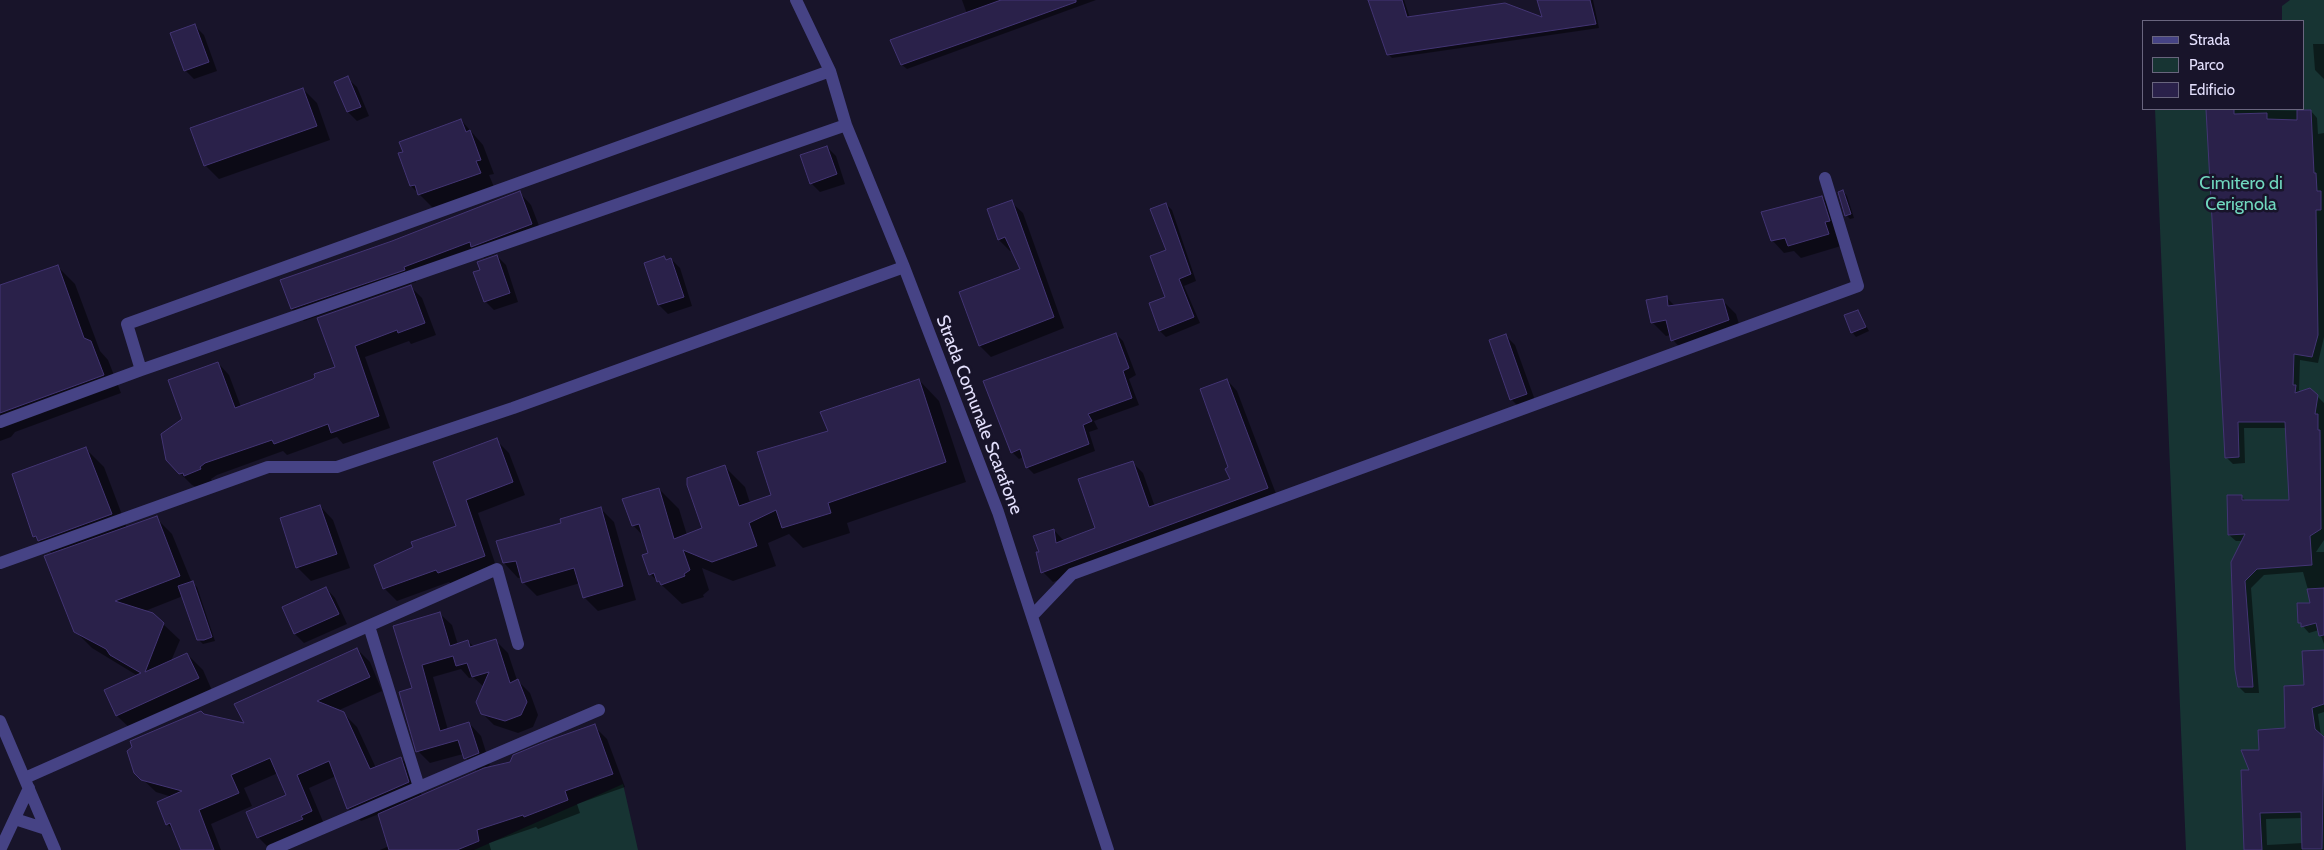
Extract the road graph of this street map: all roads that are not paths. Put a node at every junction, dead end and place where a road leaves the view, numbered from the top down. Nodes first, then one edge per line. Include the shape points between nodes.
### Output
1 (796, 0) edge
2 (830, 71) junction
3 (846, 125) junction
4 (1825, 178) dead end
5 (904, 267) junction
6 (141, 370) junction
7 (0, 422) edge
8 (0, 563) edge
9 (1032, 616) junction
10 (369, 626) junction
11 (518, 644) dead end
12 (599, 710) dead end
13 (0, 721) edge
14 (27, 783) junction
15 (420, 787) junction
16 (36, 805) junction
17 (15, 819) junction
18 (46, 829) junction
19 (0, 850) edge
20 (55, 850) edge
21 (272, 850) edge
22 (1108, 850) edge

1 - 2 street, Strada Comunale Scarafone
2 - 3 street, Strada Comunale Scarafone
2 - 6 street via 127,324
3 - 5 street, Strada Comunale Scarafone
3 - 6 street
4 - 9 street via 1858,286 1072,574
5 - 8 street via 513,408 337,467 268,467
5 - 9 street, Strada Comunale Scarafone via 998,512
6 - 7 street
9 - 22 street, Strada Comunale Scarafone
10 - 11 street via 497,569
10 - 14 street
10 - 15 street
12 - 15 street
13 - 14 street
14 - 16 street
14 - 17 street
15 - 21 street
16 - 17 street
16 - 18 street
17 - 18 street
17 - 19 street
18 - 20 street

